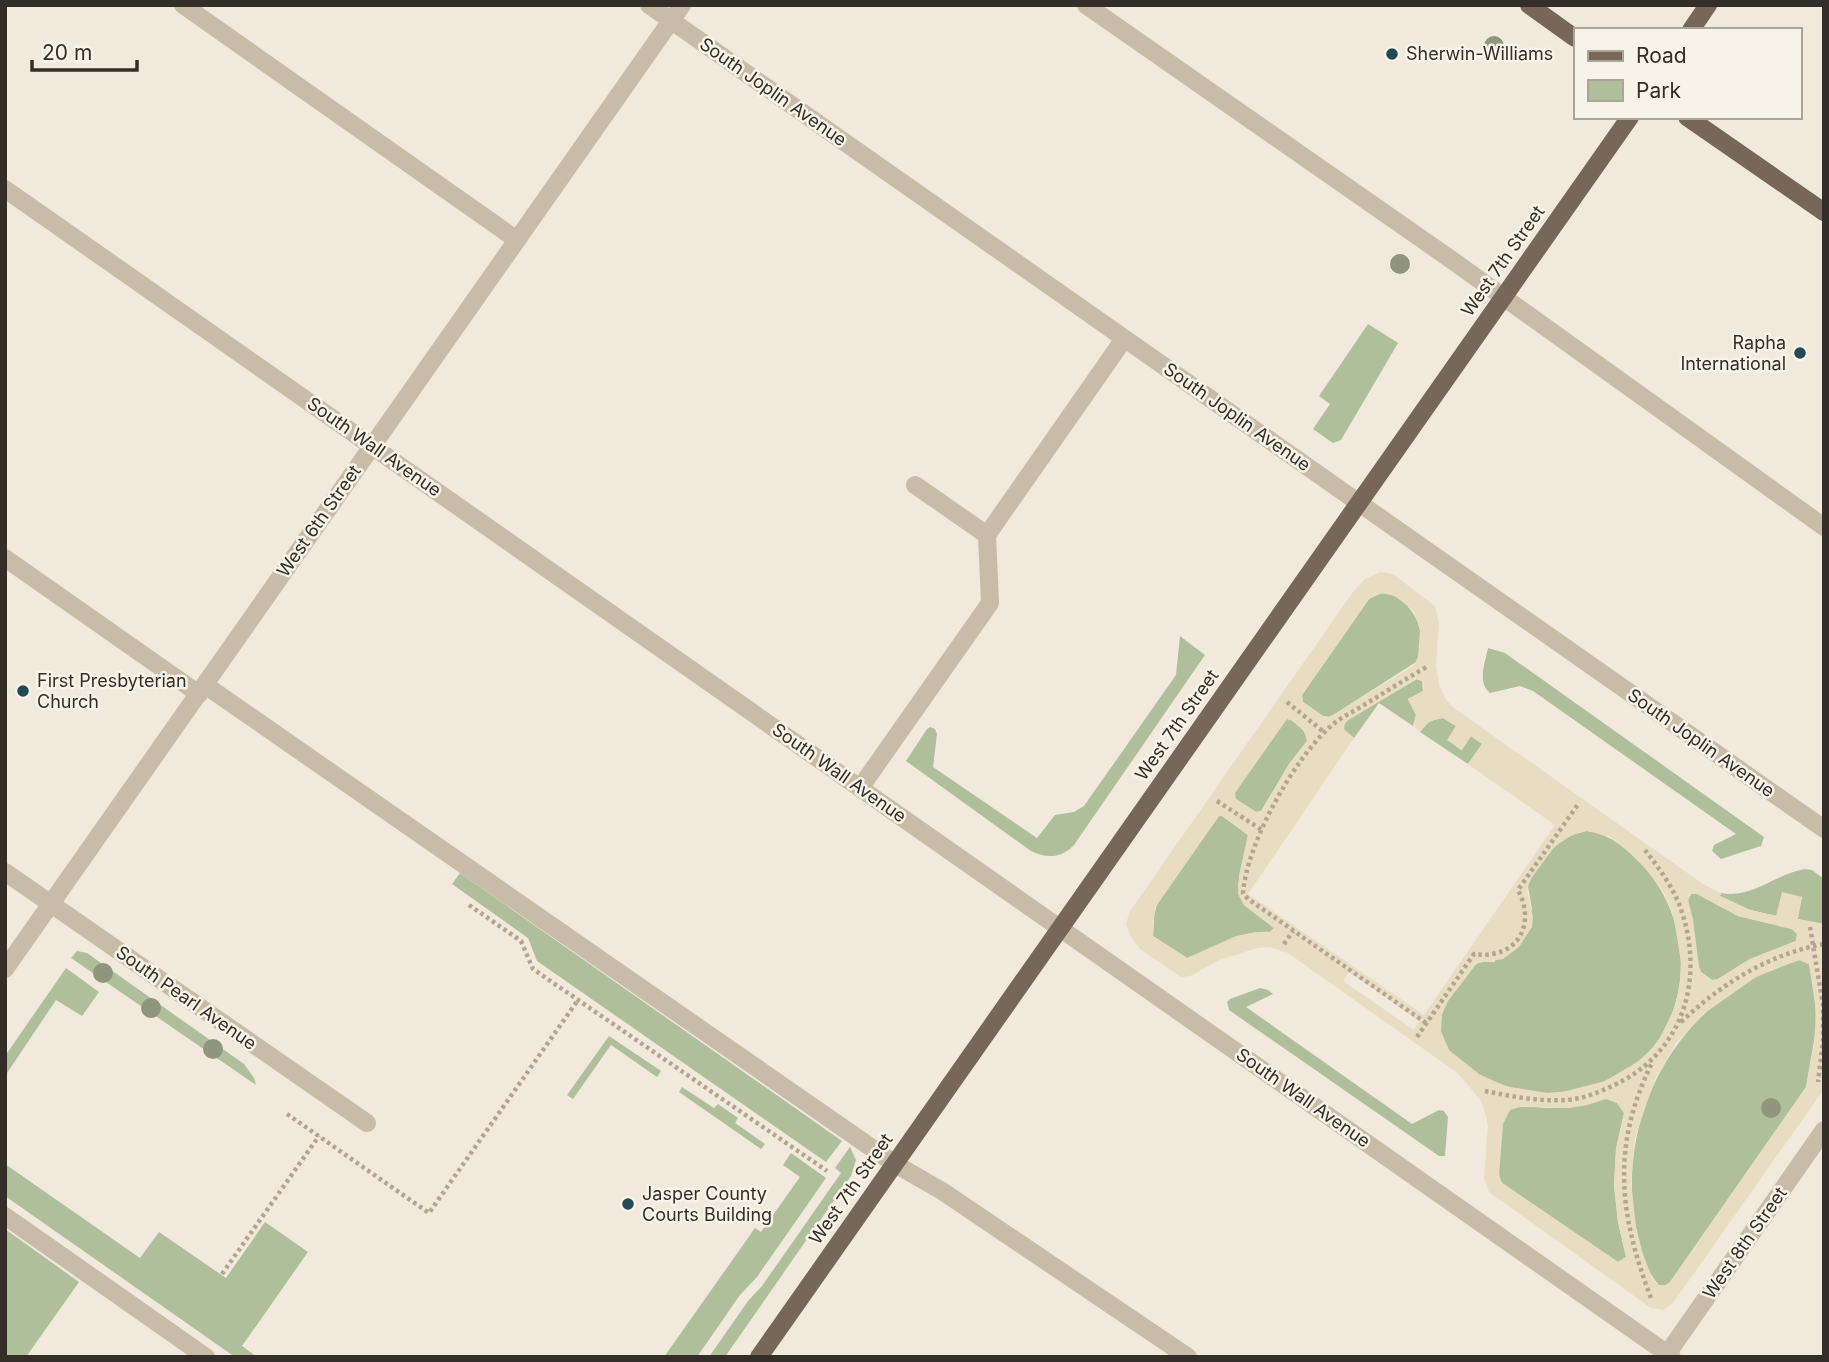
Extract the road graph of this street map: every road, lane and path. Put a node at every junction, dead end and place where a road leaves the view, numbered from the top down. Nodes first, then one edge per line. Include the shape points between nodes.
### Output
1 (183, 5) edge
2 (649, 5) edge
3 (682, 5) edge
4 (1086, 5) edge
5 (1529, 5) edge
6 (1708, 5) edge
7 (671, 20) junction
8 (1691, 28) edge
9 (1574, 37) edge
10 (1629, 119) edge
11 (1690, 119) edge
12 (5, 189) edge
13 (1824, 212) edge
14 (517, 240) junction
15 (1503, 297) junction
16 (1124, 339) junction
17 (371, 445) junction
18 (915, 485) dead end
19 (1358, 503) junction
20 (1824, 527) edge
21 (987, 535) junction
22 (5, 558) edge
23 (1428, 666) dead end
24 (202, 690) junction
25 (1287, 702) dead end
26 (1325, 733) junction
27 (860, 788) junction
28 (1217, 801) dead end
29 (1578, 803) dead end
30 (1262, 830) junction
31 (1824, 830) edge
32 (1645, 850) dead end
33 (5, 872) edge
34 (51, 904) junction
35 (469, 905) dead end
36 (1810, 927) dead end
37 (1060, 928) junction
38 (1293, 931) junction
39 (1284, 944) dead end
40 (1824, 944) edge
41 (1814, 946) junction
42 (5, 969) edge
43 (578, 1000) junction
44 (1426, 1023) junction
45 (1678, 1024) junction
46 (1417, 1037) dead end
47 (1653, 1060) junction
48 (1818, 1082) dead end
49 (1485, 1091) dead end
50 (286, 1114) dead end
51 (367, 1124) dead end
52 (1824, 1130) edge
53 (319, 1136) junction
54 (895, 1164) junction
55 (827, 1171) dead end
56 (5, 1216) edge
57 (222, 1274) dead end
58 (1651, 1298) dead end
59 (1669, 1356) edge
60 (206, 1357) edge
61 (759, 1357) edge
62 (1188, 1357) edge

1 - 14 street
2 - 7 street, South Joplin Avenue
3 - 7 street, West 6th Street
4 - 15 street
5 - 9 main road
6 - 8 main road
7 - 14 street, West 6th Street
7 - 16 street, South Joplin Avenue
10 - 15 main road, West 7th Street
11 - 13 main road
12 - 17 street, South Wall Avenue
14 - 17 street, West 6th Street
15 - 19 main road, West 7th Street
15 - 20 street
16 - 19 street, South Joplin Avenue
16 - 21 street
17 - 24 street, West 6th Street
17 - 27 street, South Wall Avenue
18 - 21 street
19 - 31 street, South Joplin Avenue
19 - 37 main road, West 7th Street
21 - 27 street via 990,603
22 - 24 street
23 - 26 path
24 - 34 street, West 6th Street
24 - 54 street
25 - 26 path
26 - 30 path via 1287,784
27 - 37 street, South Wall Avenue
28 - 30 path
29 - 44 path via 1518,890 1527,914 1519,938 1500,953 1474,954
30 - 38 path via 1243,893
32 - 45 path via 1674,894 1686,932 1690,979
33 - 34 street, South Pearl Avenue
34 - 42 street, West 6th Street
34 - 51 street, South Pearl Avenue
35 - 43 path via 521,941 533,969
36 - 41 path
37 - 54 main road, West 7th Street
37 - 59 street, South Wall Avenue
38 - 39 path
38 - 44 path
40 - 41 path
41 - 45 path via 1781,956 1734,980
41 - 48 path via 1824,1023
43 - 53 path via 429,1213
43 - 55 path
44 - 46 path
45 - 47 path
47 - 49 path via 1631,1077 1576,1099 1532,1099
47 - 58 path via 1632,1112 1624,1178 1629,1233
50 - 53 path
52 - 59 street, West 8th Street
53 - 57 path
54 - 61 main road, West 7th Street
54 - 62 street
56 - 60 street

